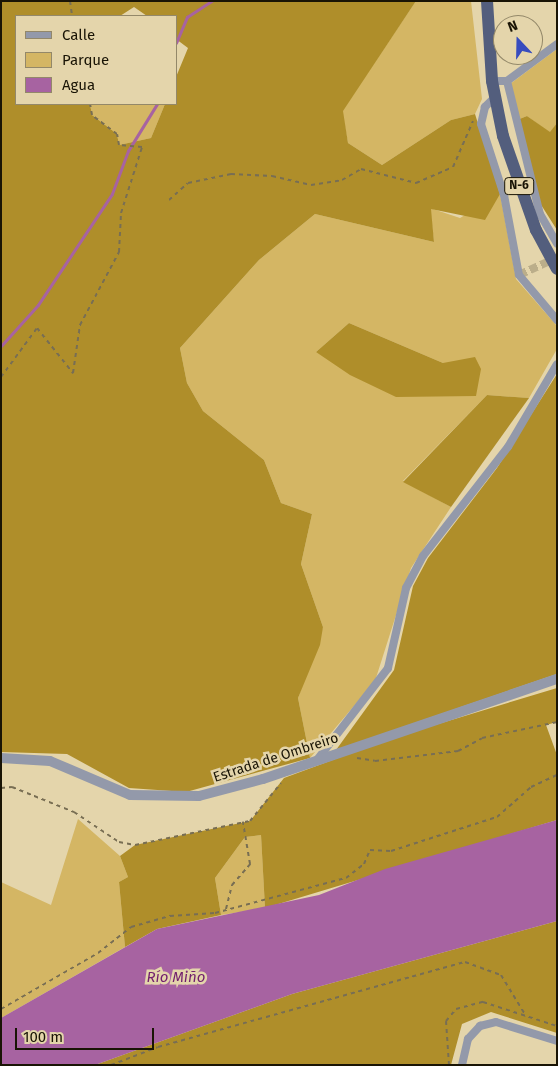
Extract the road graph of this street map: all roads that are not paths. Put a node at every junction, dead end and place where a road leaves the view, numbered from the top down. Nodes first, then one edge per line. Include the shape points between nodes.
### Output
1 (487, 1) edge
2 (557, 44) edge
3 (492, 80) junction
4 (507, 81) junction
5 (494, 98) junction
6 (557, 243) edge
7 (557, 269) edge
8 (557, 320) edge
9 (557, 364) edge
10 (557, 679) edge
11 (1, 758) edge
12 (317, 760) junction
13 (557, 1041) edge
14 (462, 1065) edge

1 - 3 highway, N-6
2 - 4 street
3 - 4 street
3 - 5 highway, N-6
4 - 6 street via 540,214
5 - 7 highway, N-6 via 517,180
5 - 8 street via 482,116 504,195 519,275
9 - 12 street via 508,447 423,556 406,588 388,668
10 - 12 street, Estrada de Ombreiro
11 - 12 street, Estrada de Ombreiro via 50,761 118,792 164,799 221,791 288,773
13 - 14 street via 496,1022 480,1026 468,1039

